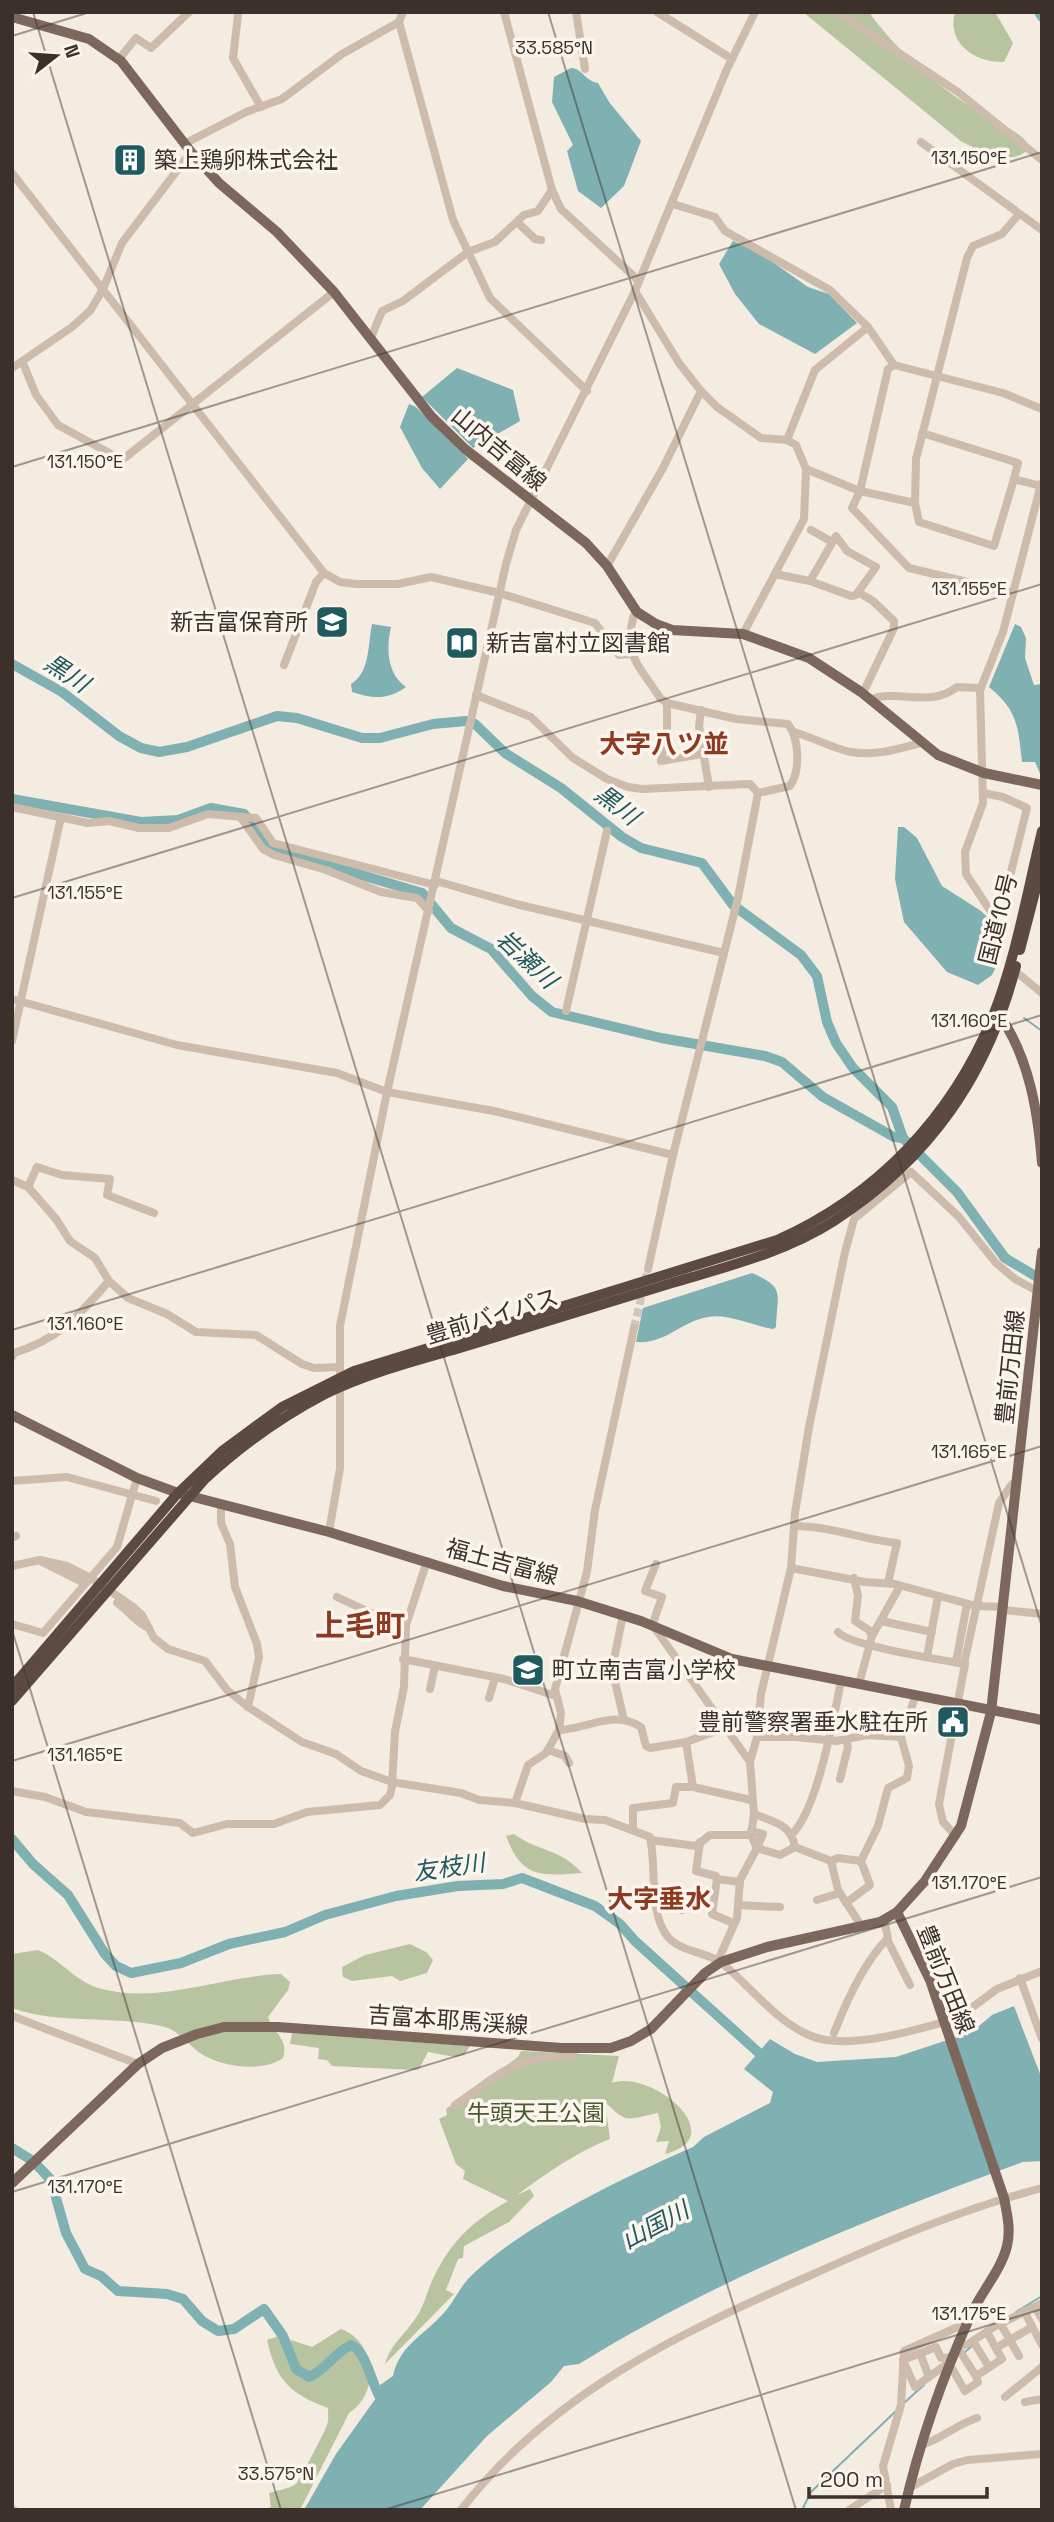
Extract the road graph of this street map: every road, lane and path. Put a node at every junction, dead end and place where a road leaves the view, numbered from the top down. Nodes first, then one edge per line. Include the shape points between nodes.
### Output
1 (189, 12) edge
2 (403, 12) edge
3 (504, 12) edge
4 (576, 12) edge
5 (657, 12) edge
6 (755, 12) edge
7 (837, 12) edge
8 (237, 13) edge
9 (12, 18) edge
10 (399, 22) junction
11 (119, 59) junction
12 (732, 59) junction
13 (585, 69) dead end
14 (261, 107) junction
15 (921, 142) dead end
16 (188, 148) junction
17 (1042, 160) edge
18 (12, 173) edge
19 (552, 190) junction
20 (673, 204) junction
21 (1019, 214) junction
22 (517, 222) junction
23 (1042, 230) edge
24 (541, 240) dead end
25 (468, 252) junction
26 (639, 281) junction
27 (103, 289) junction
28 (635, 291) junction
29 (334, 292) junction
30 (868, 327) junction
31 (371, 338) junction
32 (23, 363) junction
33 (894, 365) junction
34 (12, 368) edge
35 (937, 374) junction
36 (587, 391) junction
37 (701, 391) junction
38 (192, 403) junction
39 (1042, 409) edge
40 (922, 433) junction
41 (787, 440) junction
42 (806, 469) junction
43 (1014, 479) junction
44 (1041, 484) edge
45 (860, 491) junction
46 (531, 501) junction
47 (915, 503) junction
48 (811, 530) dead end
49 (832, 542) junction
50 (607, 566) junction
51 (324, 573) junction
52 (775, 574) junction
53 (810, 582) junction
54 (858, 592) junction
55 (499, 593) junction
56 (1013, 593) junction
57 (636, 610) junction
58 (743, 634) junction
59 (630, 654) junction
60 (284, 665) dead end
61 (981, 688) junction
62 (476, 695) junction
63 (866, 696) junction
64 (667, 704) junction
65 (701, 710) junction
66 (794, 732) junction
67 (921, 743) junction
68 (702, 754) junction
69 (984, 773) junction
70 (1042, 785) edge
71 (709, 787) junction
72 (758, 793) junction
73 (983, 793) junction
74 (12, 807) edge
75 (61, 817) junction
76 (242, 818) junction
77 (607, 831) dead end
78 (1042, 831) edge
79 (1042, 865) edge
80 (1011, 872) dead end
81 (436, 883) junction
82 (429, 909) junction
83 (587, 921) junction
84 (1000, 944) dead end
85 (724, 953) junction
86 (1015, 971) junction
87 (1042, 993) edge
88 (12, 999) edge
89 (23, 1001) junction
90 (566, 1011) dead end
91 (997, 1017) junction
92 (12, 1041) edge
93 (387, 1092) junction
94 (673, 1155) junction
95 (1042, 1163) edge
96 (12, 1180) edge
97 (28, 1187) junction
98 (154, 1213) dead end
99 (1042, 1252) edge
100 (648, 1269) tunnel mouth
101 (109, 1282) junction
102 (1038, 1290) junction
103 (634, 1328) tunnel mouth
104 (12, 1357) edge
105 (339, 1377) junction
106 (12, 1415) edge
107 (137, 1478) junction
108 (12, 1481) edge
109 (1017, 1483) junction
110 (178, 1493) junction
111 (130, 1494) junction
112 (192, 1496) junction
113 (156, 1501) dead end
114 (221, 1506) junction
115 (794, 1526) junction
116 (329, 1532) junction
117 (40, 1560) junction
118 (427, 1561) junction
119 (656, 1564) dead end
120 (12, 1566) edge
121 (791, 1568) junction
122 (855, 1578) junction
123 (82, 1582) dead end
124 (888, 1583) junction
125 (100, 1584) junction
126 (900, 1586) junction
127 (938, 1596) junction
128 (337, 1597) dead end
129 (577, 1601) junction
130 (117, 1603) dead end
131 (971, 1605) junction
132 (1004, 1609) junction
133 (1042, 1614) edge
134 (623, 1615) junction
135 (881, 1621) junction
136 (12, 1624) edge
137 (406, 1625) junction
138 (653, 1627) junction
139 (149, 1628) junction
140 (838, 1632) dead end
141 (932, 1632) junction
142 (871, 1641) junction
143 (927, 1657) junction
144 (403, 1659) junction
145 (960, 1663) junction
146 (435, 1666) junction
147 (769, 1668) junction
148 (495, 1678) junction
149 (841, 1681) junction
150 (859, 1684) junction
151 (12, 1687) edge
152 (430, 1689) dead end
153 (916, 1695) junction
154 (556, 1696) junction
155 (489, 1698) dead end
156 (12, 1701) edge
157 (956, 1704) junction
158 (248, 1707) junction
159 (991, 1712) junction
160 (624, 1720) junction
161 (1042, 1720) edge
162 (725, 1728) junction
163 (559, 1730) junction
164 (757, 1737) junction
165 (901, 1737) junction
166 (846, 1739) junction
167 (828, 1740) junction
168 (686, 1742) junction
169 (548, 1750) junction
170 (750, 1762) junction
171 (569, 1763) dead end
172 (841, 1779) dead end
173 (392, 1782) junction
174 (693, 1787) junction
175 (12, 1791) edge
176 (751, 1800) junction
177 (515, 1803) junction
178 (754, 1814) junction
179 (633, 1830) junction
180 (751, 1833) junction
181 (792, 1833) junction
182 (956, 1836) junction
183 (651, 1840) junction
184 (700, 1842) junction
185 (795, 1847) junction
186 (757, 1848) junction
187 (831, 1861) junction
188 (861, 1861) junction
189 (718, 1879) junction
190 (740, 1882) junction
191 (840, 1893) junction
192 (656, 1899) junction
193 (817, 1900) dead end
194 (846, 1903) junction
195 (738, 1905) junction
196 (780, 1907) dead end
197 (682, 1910) dead end
198 (897, 1912) junction
199 (884, 1920) junction
200 (733, 1923) junction
201 (862, 1927) junction
202 (887, 1939) junction
203 (936, 1951) dead end
204 (923, 1961) junction
205 (721, 1962) junction
206 (1042, 1971) edge
207 (1021, 1982) junction
208 (910, 1984) dead end
209 (12, 2016) edge
210 (945, 2025) junction
211 (834, 2033) dead end
212 (1042, 2039) edge
213 (576, 2049) junction
214 (138, 2064) junction
215 (456, 2105) dead end
216 (12, 2183) edge
217 (1042, 2188) edge
218 (1003, 2195) junction
219 (1039, 2305) edge
220 (1024, 2311) junction
221 (1042, 2319) edge
222 (967, 2323) junction
223 (1032, 2327) junction
224 (1003, 2328) dead end
225 (987, 2332) junction
226 (1010, 2340) junction
227 (973, 2341) junction
228 (1041, 2341) edge
229 (996, 2348) junction
230 (920, 2353) junction
231 (1019, 2356) dead end
232 (903, 2360) junction
233 (949, 2361) junction
234 (1042, 2367) edge
235 (989, 2368) junction
236 (975, 2376) junction
237 (929, 2377) junction
238 (1005, 2397) dead end
239 (1042, 2399) edge
240 (1025, 2402) dead end
241 (977, 2418) dead end
242 (924, 2444) junction
243 (1042, 2454) edge
244 (887, 2485) junction
245 (909, 2488) junction
246 (461, 2510) edge
247 (849, 2510) edge
248 (891, 2510) edge
249 (904, 2510) edge

1 - 11 street via 151,48 136,38
2 - 10 street
3 - 19 street
4 - 13 street
5 - 12 street
6 - 12 street
7 - 17 street via 958,92
8 - 14 street via 233,58
9 - 11 main road, 山内吉富線 via 89,39
10 - 14 street via 342,54 282,99
10 - 25 street via 453,220
11 - 16 main road, 山内吉富線
12 - 20 street
14 - 16 street
15 - 21 street
16 - 27 street via 122,243
16 - 29 main road, 山内吉富線
18 - 27 street
19 - 22 street via 538,211
19 - 26 street via 561,209
20 - 26 street
20 - 30 street via 715,217 725,231 830,290
21 - 23 street
21 - 35 street via 1002,234 970,251
22 - 24 street
22 - 25 street via 495,242
25 - 31 street via 403,301 382,311
25 - 36 street via 497,308
26 - 28 street
27 - 32 street via 90,311
27 - 38 street
28 - 36 street
28 - 37 street
29 - 31 main road, 山内吉富線
29 - 38 street
30 - 33 street
30 - 41 street via 815,369
31 - 46 main road, 山内吉富線 via 430,416
32 - 34 street
32 - 38 street via 40,402 58,425 122,460
33 - 35 street
33 - 45 street via 888,369
35 - 39 street
35 - 40 street
36 - 46 street
37 - 41 street via 761,438
37 - 50 street
38 - 51 street
40 - 43 street via 1018,463
40 - 47 street via 915,464
41 - 42 street via 796,446
42 - 45 street
42 - 52 street via 804,519
43 - 44 street
43 - 47 street via 994,546 919,522
44 - 56 street
45 - 47 street
45 - 56 street via 852,508 909,568
46 - 50 main road, 山内吉富線 via 586,543
46 - 55 street via 516,530
48 - 49 street
49 - 53 street
49 - 54 street via 836,536 848,551 876,567
50 - 57 main road, 山内吉富線
51 - 55 street via 356,584 398,584 431,577
51 - 60 street via 316,582
52 - 53 street
52 - 58 street
53 - 54 street via 851,596
54 - 63 street via 894,621
55 - 59 street via 595,623 619,655
55 - 62 street
56 - 61 street
57 - 58 main road, 山内吉富線 via 672,630
57 - 59 street via 629,633
58 - 63 main road, 山内吉富線 via 809,658
59 - 64 street
61 - 63 street via 957,687 948,694 913,700
61 - 69 street
62 - 71 street via 531,717 573,758 615,782 642,789
62 - 81 street
63 - 67 main road, 山内吉富線
64 - 65 street
64 - 68 street via 661,761
65 - 66 street via 736,719 788,723
65 - 68 street
66 - 67 street via 849,752 882,752
66 - 72 street via 797,753 790,786
67 - 69 main road, 山内吉富線 via 938,755
68 - 71 street
69 - 70 main road, 山内吉富線
69 - 73 street
71 - 72 street via 750,783
72 - 85 street
73 - 80 street via 1027,807
73 - 84 street via 965,852 966,874 995,918
74 - 75 street
75 - 76 street via 139,828 178,826 208,814
75 - 89 street
76 - 81 street via 256,818 266,836 281,846
76 - 82 street via 263,849 274,855 381,892 417,898
77 - 83 street
78 - 91 highway, 国道10号
79 - 86 highway, 国道10号
81 - 82 street
81 - 83 street
82 - 93 street
83 - 85 street
83 - 90 street
85 - 94 street
86 - 87 street
86 - 91 highway, 国道10号
88 - 89 street
89 - 92 street
89 - 93 street via 177,1045 338,1073
91 - 95 main road via 1013,1035 1029,1082
91 - 105 highway, 豊前バイパス via 968,1086 889,1179 832,1218 744,1261 432,1356
93 - 94 street via 494,1111
93 - 105 street via 340,1326
94 - 100 street
96 - 97 street
97 - 98 street via 37,1167 62,1175 96,1176 110,1179 107,1195
97 - 101 street via 70,1241 102,1266
99 - 102 main road, 豊前万田線
101 - 104 street via 67,1329
101 - 105 street via 128,1298 195,1332 256,1335 302,1364
102 - 109 main road, 豊前万田線
102 - 115 street via 996,1263 959,1217 911,1172 854,1219 819,1366
103 - 129 street via 595,1510 587,1572
105 - 110 highway, 豊前バイパス via 247,1430
105 - 112 highway, 豊前バイパス via 254,1438 205,1479
105 - 116 street via 340,1468
106 - 107 main road, 福土吉富線
107 - 110 main road, 福土吉富線
107 - 111 street
108 - 111 street via 67,1477
109 - 131 street via 999,1503
109 - 132 main road, 豊前万田線
110 - 112 main road, 福土吉富線
110 - 125 highway, 豊前バイパス
111 - 113 street
111 - 125 street via 117,1547
112 - 114 main road, 福土吉富線
112 - 125 highway, 豊前バイパス
114 - 116 main road, 福土吉富線
114 - 158 street via 235,1587 259,1657
115 - 121 street
115 - 124 street via 821,1526 897,1543
116 - 118 main road, 福土吉富線
117 - 120 street
117 - 123 street
117 - 125 street via 67,1566
118 - 129 main road, 福土吉富線 via 503,1586
118 - 137 street
119 - 138 street via 645,1591 662,1597
121 - 122 street
121 - 147 street
122 - 124 street
122 - 142 street via 854,1617
124 - 126 street
125 - 136 street via 43,1633
125 - 139 street via 132,1606
125 - 151 highway, 豊前バイパス
125 - 156 highway, 豊前バイパス
126 - 127 street
126 - 135 street
127 - 131 street
127 - 141 street
128 - 137 street
129 - 134 main road, 福土吉富線
129 - 154 street
130 - 139 street
131 - 132 street
131 - 145 street
132 - 133 street
132 - 159 main road, 豊前万田線
134 - 138 main road, 福土吉富線
134 - 160 street via 612,1670
135 - 141 street
135 - 142 street
137 - 144 street
138 - 147 main road, 福土吉富線 via 732,1659
138 - 162 street
139 - 158 street via 167,1649 205,1661 227,1690
140 - 142 street
141 - 143 street
142 - 143 street
142 - 150 street
143 - 145 street
144 - 146 street
144 - 173 street via 404,1688
145 - 157 street
146 - 148 street
146 - 152 street
147 - 149 main road, 福土吉富線
147 - 164 street
148 - 154 street
148 - 155 street
149 - 150 main road, 福土吉富線
149 - 167 street
150 - 153 main road, 福土吉富線
153 - 157 main road, 福土吉富線
153 - 165 street
154 - 163 street
157 - 159 main road, 福土吉富線
157 - 182 street via 939,1804 943,1822
158 - 173 street via 302,1742
159 - 161 main road
159 - 182 main road, 豊前万田線
160 - 163 street via 612,1717 574,1730
160 - 168 street via 640,1727 650,1748
162 - 168 street
162 - 170 street
163 - 169 street
164 - 167 street
164 - 170 street
165 - 166 street
165 - 188 street via 909,1766 907,1778 888,1787 878,1826
166 - 167 street
166 - 172 street
167 - 181 street via 805,1813
168 - 174 street
169 - 171 street via 565,1756
169 - 177 street via 528,1765
170 - 176 street
173 - 175 street via 390,1795 380,1805 307,1812 274,1824 227,1824 193,1833 180,1823 86,1812
173 - 177 street
174 - 176 street
174 - 179 street via 676,1787 673,1803 634,1808
176 - 178 street
177 - 179 street via 605,1820
178 - 180 street
178 - 181 street
179 - 183 street
180 - 184 street via 710,1835
180 - 186 street via 763,1835
181 - 185 street
182 - 198 main road, 豊前万田線
183 - 184 street via 696,1846
183 - 192 street
184 - 189 street via 696,1871
185 - 186 street via 780,1855
185 - 187 street
186 - 190 street
187 - 188 street
187 - 191 street
188 - 194 street via 870,1885
189 - 190 street
189 - 200 street via 712,1914
190 - 195 street
191 - 193 street
191 - 194 street
192 - 197 street
192 - 205 street via 667,1935 696,1954
194 - 201 street
195 - 196 street
195 - 200 street
198 - 199 main road, 吉富本耶馬渓線
198 - 204 main road, 豊前万田線
199 - 201 main road, 吉富本耶馬渓線
199 - 202 street
200 - 205 street
201 - 205 main road, 吉富本耶馬渓線
202 - 208 street
202 - 211 street via 875,1951
203 - 204 street
204 - 210 main road, 豊前万田線
205 - 210 street via 793,2026 822,2040 839,2042
205 - 213 main road, 吉富本耶馬渓線 via 644,2034 624,2044
206 - 207 street
207 - 210 street via 997,1989
207 - 212 street
209 - 214 street
210 - 218 main road, 豊前万田線
213 - 214 main road, 吉富本耶馬渓線 via 242,2026 182,2039
213 - 215 street via 571,2057 523,2060
214 - 216 main road, 吉富本耶馬渓線
217 - 218 street
218 - 222 main road, 豊前万田線 via 1007,2244
218 - 246 street via 699,2324 632,2361 525,2438
219 - 220 street
219 - 221 street
220 - 223 street
220 - 225 street
222 - 232 street via 904,2351
222 - 233 main road, 豊前万田線
223 - 226 street
223 - 228 street
224 - 226 street
225 - 227 street
225 - 229 street
226 - 229 street
226 - 231 street
227 - 233 street
227 - 235 street
229 - 235 street via 1002,2359
230 - 232 street
230 - 233 street via 936,2347
230 - 237 street
232 - 237 street via 915,2387
232 - 244 street via 901,2405 883,2466
233 - 236 street
233 - 236 street via 965,2391 978,2382
233 - 237 street
233 - 242 main road, 豊前万田線
234 - 238 street
235 - 236 street
239 - 240 street
241 - 242 street
242 - 245 main road, 豊前万田線
243 - 245 street via 960,2462
244 - 247 street
244 - 248 street
245 - 249 main road, 豊前万田線

